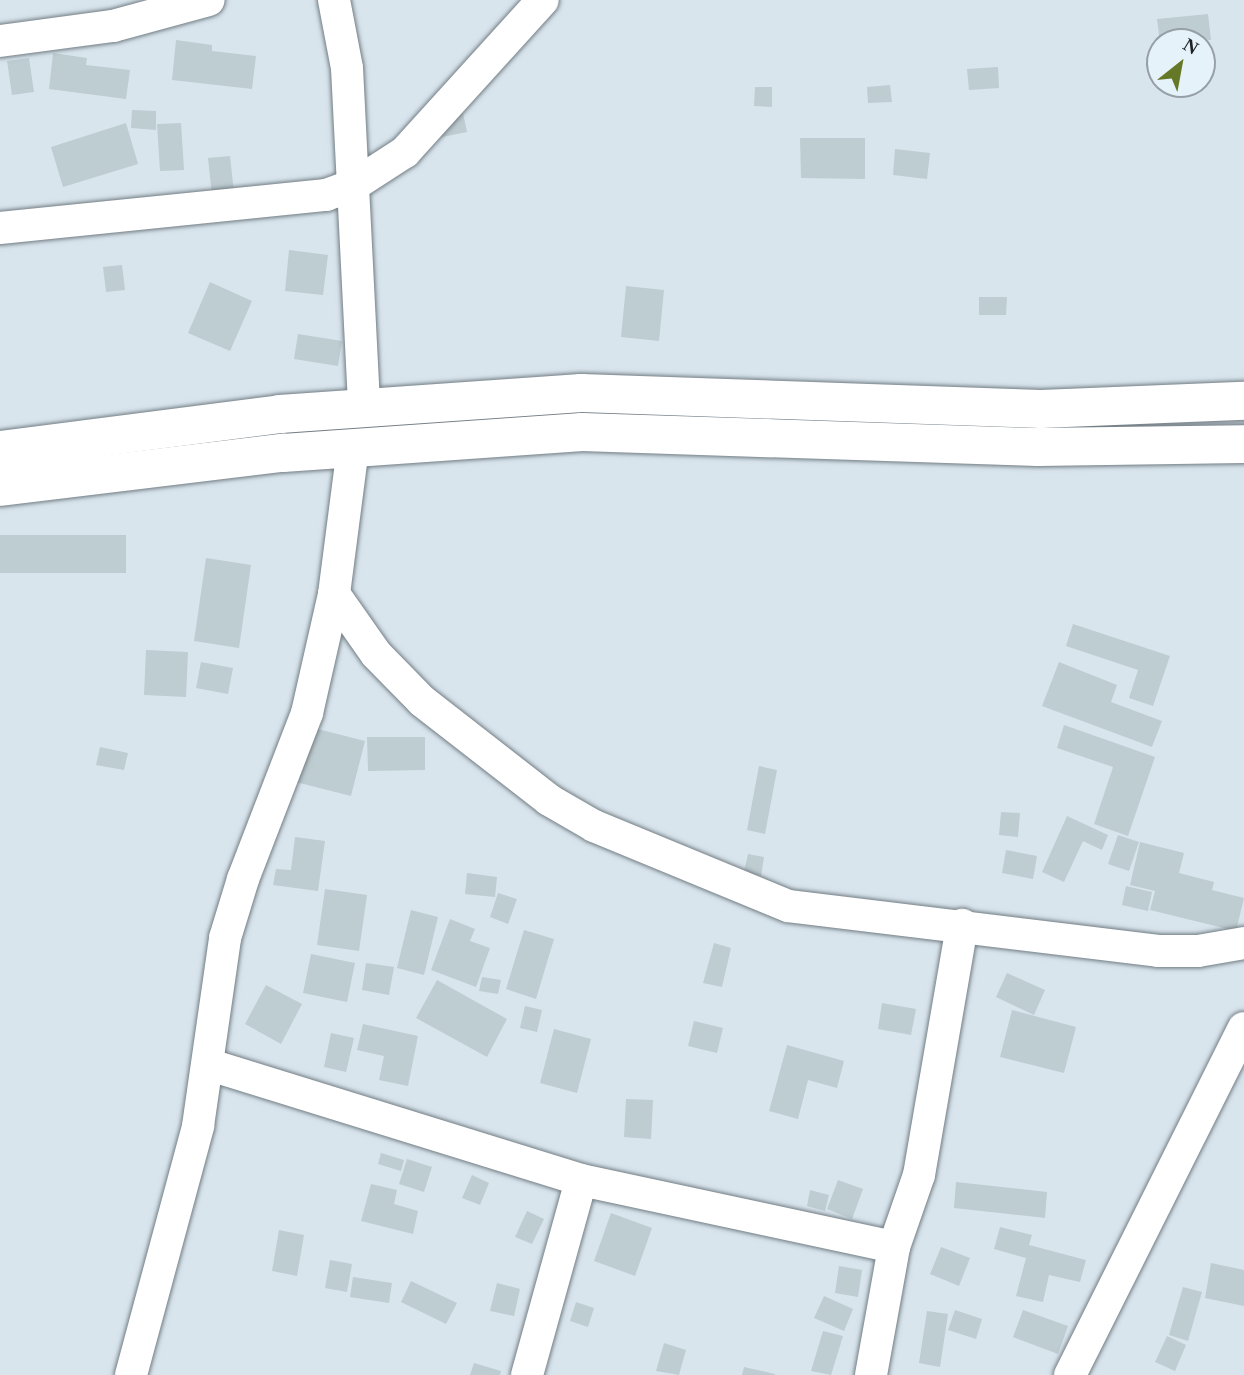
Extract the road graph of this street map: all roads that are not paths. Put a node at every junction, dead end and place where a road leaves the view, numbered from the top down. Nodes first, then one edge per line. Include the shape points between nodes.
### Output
1 (209, 0) edge
2 (334, 0) edge
3 (543, 0) edge
4 (0, 41) edge
5 (354, 185) junction
6 (0, 228) edge
7 (1244, 401) edge
8 (364, 408) junction
9 (1244, 444) edge
10 (353, 448) junction
11 (0, 450) edge
12 (0, 487) edge
13 (334, 594) junction
14 (962, 925) junction
15 (1244, 943) edge
16 (1244, 1028) edge
17 (210, 1065) junction
18 (581, 1180) junction
19 (894, 1247) junction
20 (131, 1375) edge
21 (527, 1375) edge
22 (871, 1375) edge
23 (1070, 1375) edge

1 - 4 street via 113,26
2 - 5 street via 347,68
3 - 5 street via 405,152
5 - 6 street via 326,195
5 - 8 street
7 - 8 main road via 1041,409 581,393
8 - 11 main road via 279,414
9 - 10 main road via 1038,447 582,432
10 - 12 main road
10 - 13 street
13 - 14 street via 376,654 422,701 549,800 594,825 788,906
13 - 17 street via 307,713 243,879 226,938
14 - 15 street via 1158,951 1198,951
14 - 19 street via 919,1175
16 - 23 street
17 - 18 street
17 - 20 street
18 - 19 street
18 - 21 street
19 - 22 street

